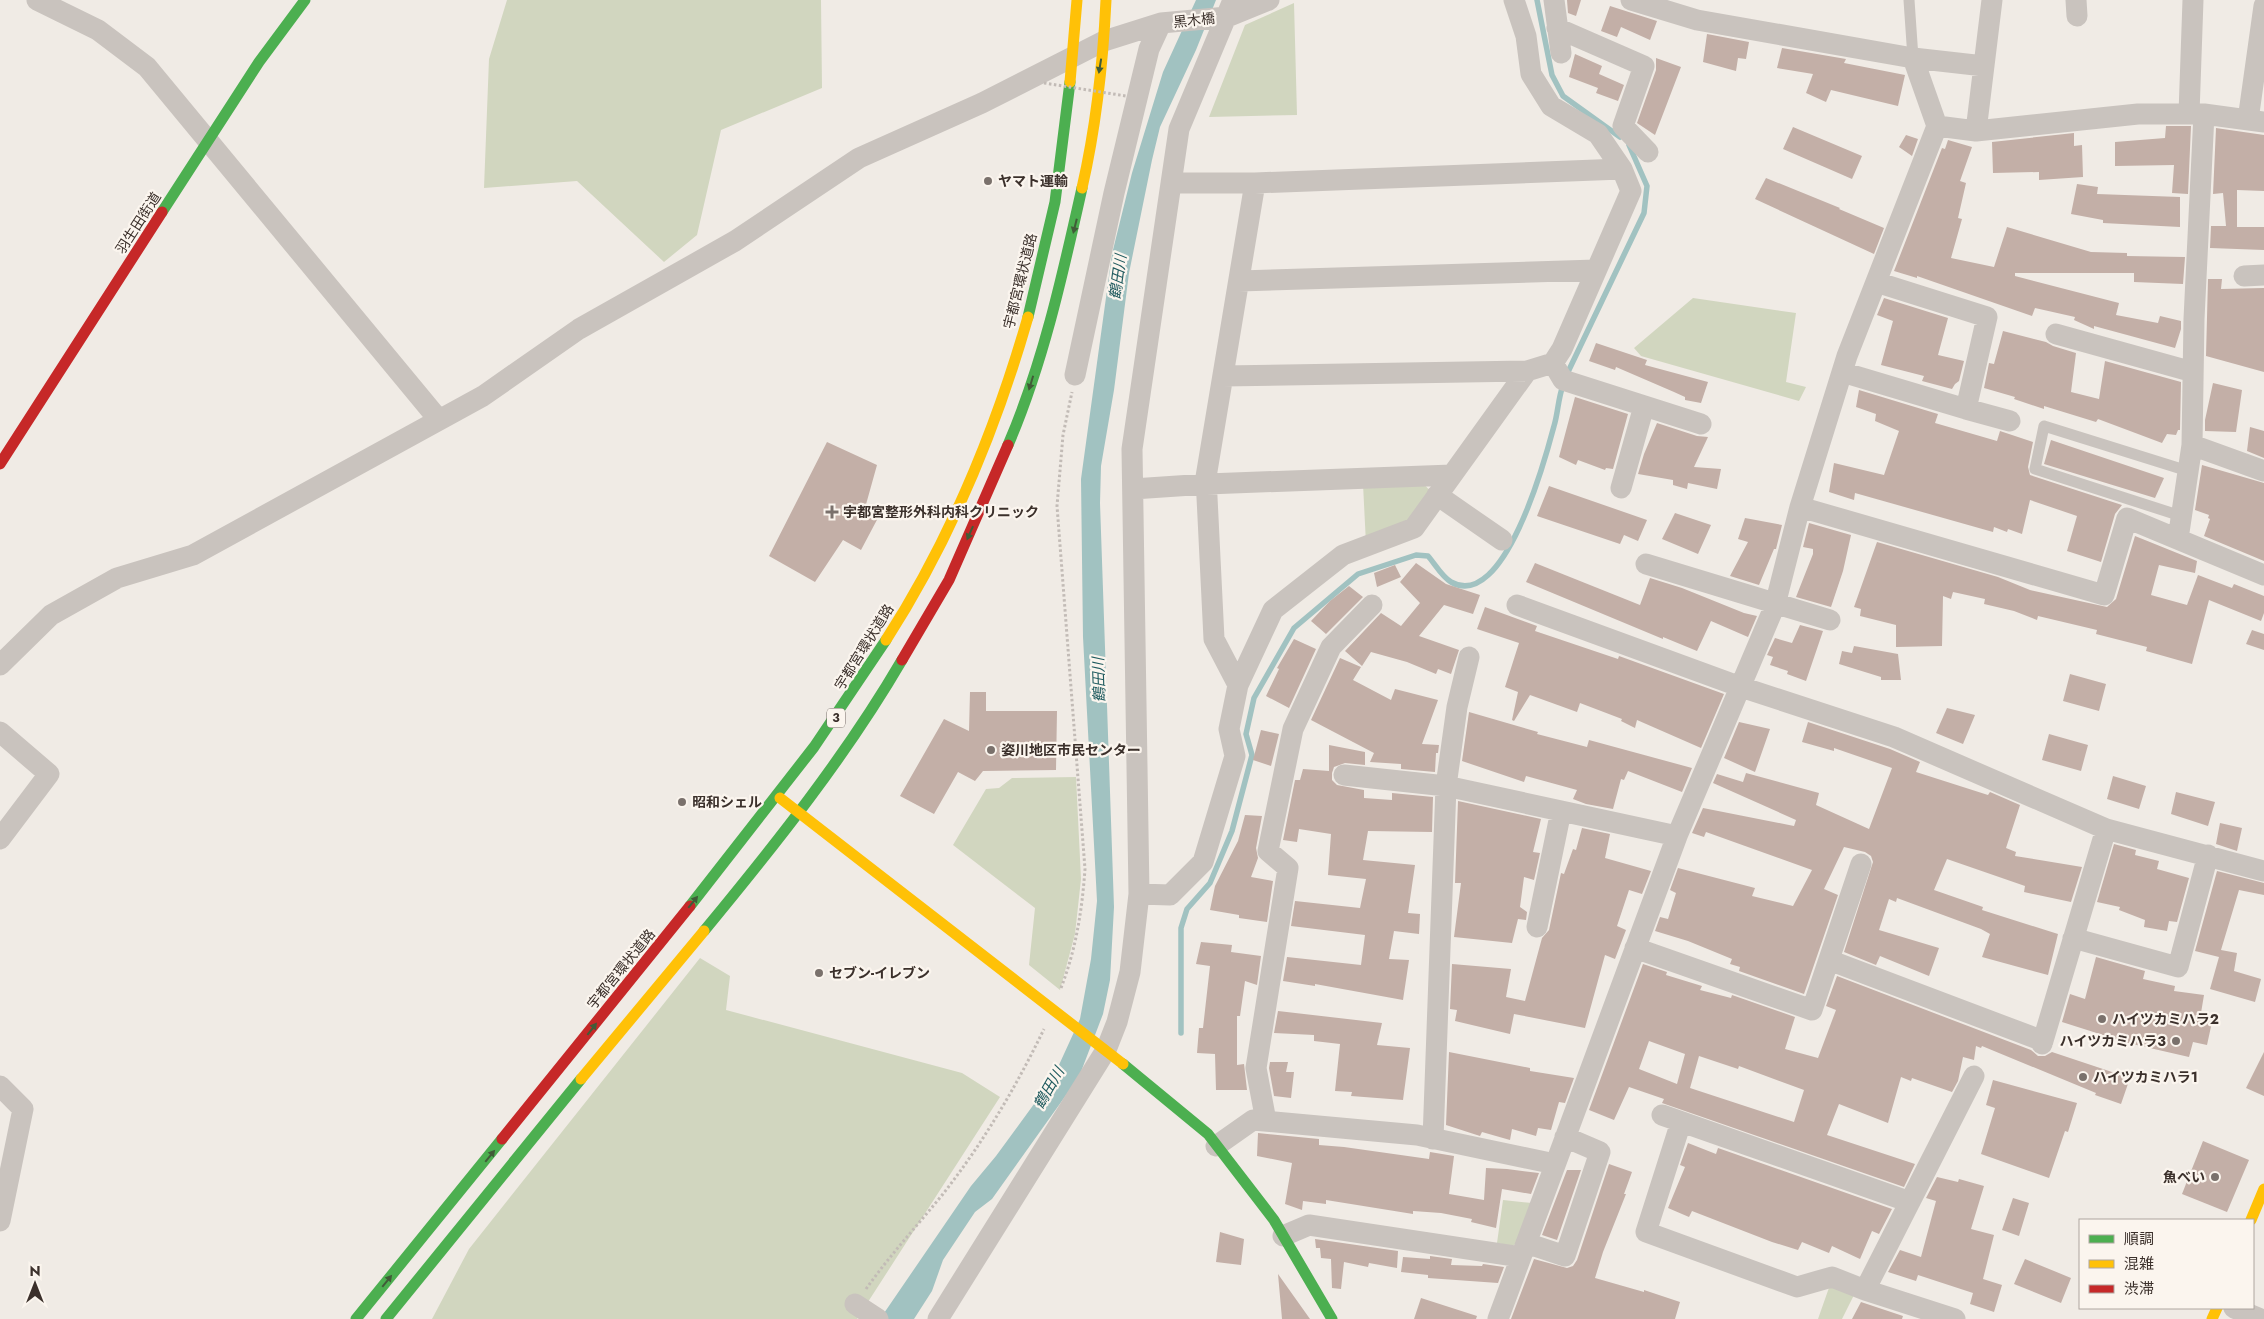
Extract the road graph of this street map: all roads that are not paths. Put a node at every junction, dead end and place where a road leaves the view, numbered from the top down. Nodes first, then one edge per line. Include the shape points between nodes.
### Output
1 (37, 0) edge
2 (306, 0) edge
3 (1076, 0) edge
4 (1106, 0) edge
5 (1269, 0) edge
6 (1514, 0) edge
7 (1554, 0) edge
8 (1631, 0) edge
9 (1909, 0) edge
10 (1992, 0) edge
11 (2193, 0) edge
12 (2264, 6) edge
13 (1230, 8) edge
14 (1161, 23) junction
15 (1557, 28) junction
16 (1104, 41) junction
17 (1561, 52) dead end
18 (1073, 56) junction
19 (1913, 58) junction
20 (1984, 66) junction
21 (2196, 114) junction
22 (2256, 121) edge
23 (1937, 126) junction
24 (1976, 131) junction
25 (209, 140) junction
26 (1648, 152) dead end
27 (1622, 169) junction
28 (1171, 183) junction
29 (1255, 183) junction
30 (1596, 270) junction
31 (1239, 281) junction
32 (1876, 282) junction
33 (2056, 334) dead end
34 (1553, 363) junction
35 (1527, 371) junction
36 (1842, 372) junction
37 (2193, 372) junction
38 (1075, 375) road end
39 (1223, 376) junction
40 (1644, 406) junction
41 (1966, 408) junction
42 (439, 420) junction
43 (2010, 421) dead end
44 (1701, 424) dead end
45 (2192, 445) junction
46 (2, 457) edge
47 (2188, 471) junction
48 (2264, 471) edge
49 (1452, 475) junction
50 (1207, 484) junction
51 (1621, 488) dead end
52 (1133, 489) junction
53 (1437, 495) junction
54 (1800, 507) junction
55 (2181, 516) junction
56 (2178, 539) junction
57 (1502, 540) dead end
58 (1646, 564) dead end
59 (2264, 575) edge
60 (1372, 605) dead end
61 (1517, 605) dead end
62 (1775, 605) junction
63 (1830, 620) dead end
64 (1470, 656) dead end
65 (0, 664) edge
66 (1238, 685) junction
67 (1741, 687) junction
68 (0, 732) edge
69 (1344, 775) dead end
70 (1446, 786) junction
71 (778, 797) junction
72 (1561, 811) junction
73 (798, 812) junction
74 (2106, 829) junction
75 (1677, 836) junction
76 (0, 839) edge
77 (2208, 855) junction
78 (1860, 864) dead end
79 (2264, 872) edge
80 (1139, 894) junction
81 (1537, 927) dead end
82 (2074, 938) junction
83 (1635, 948) junction
84 (1828, 960) junction
85 (1106, 1050) junction
86 (1974, 1076) dead end
87 (0, 1086) edge
88 (1266, 1121) junction
89 (1565, 1136) junction
90 (1433, 1139) junction
91 (1216, 1146) junction
92 (1555, 1164) junction
93 (2264, 1190) edge
94 (1910, 1202) junction
95 (2256, 1217) edge
96 (0, 1220) edge
97 (1283, 1236) junction
98 (1524, 1250) junction
99 (1865, 1290) junction
100 (2236, 1309) edge
101 (356, 1319) edge
102 (386, 1319) edge
103 (938, 1319) edge
104 (1332, 1319) edge
105 (1498, 1319) edge
106 (1955, 1319) edge
107 (2261, 1319) edge

1 - 25 street via 98,30 147,67
2 - 25 main road, 羽生田街道 via 259,62
3 - 18 main road, 宇都宮環状道路 / 3
4 - 16 main road, 3
5 - 13 street, 黒木橋
6 - 27 street via 1526,36 1531,74 1551,106 1598,134
7 - 15 street
8 - 19 street via 1697,20
9 - 19 lane
10 - 20 street
11 - 21 street
12 - 22 street
13 - 14 street, 黒木橋
13 - 28 street via 1178,129
14 - 16 street, 黒木橋
14 - 38 street via 1149,49
15 - 17 street
15 - 26 street via 1644,66 1623,126
16 - 18 street, 黒木橋
16 -> 73 main road, 3 via 1089,159 1078,212 1022,412 949,580 876,707
18 - 42 street, 黒木橋 via 982,103 859,158 735,241 579,329 483,396
18 - 71 main road, 宇都宮環状道路 / 3 via 1064,140 1041,268 979,463 922,582 852,695
19 - 20 street
19 - 23 street
20 - 24 street
21 - 22 street
21 - 24 street via 2138,114
21 - 37 street
23 - 24 street
23 - 32 street
25 - 42 street
25 - 46 main road, 羽生田街道
27 - 29 street
27 - 30 street via 1631,191
28 - 29 street
28 - 52 street via 1132,449
29 - 31 street
30 - 31 street
30 - 34 street
31 - 39 street
32 - 36 street
32 - 41 street via 1987,317
33 - 37 street
34 - 35 street
34 - 40 street via 1564,380
35 - 39 street
35 - 49 street
36 - 41 street
36 - 54 street
37 - 45 street
39 - 50 street
40 - 44 street
40 - 51 street
41 - 43 street
42 - 65 street, 黒木橋 via 193,555 117,578 51,615
45 - 47 street
45 - 48 street
47 - 55 street
47 - 55 lane via 2044,426 2035,470
49 - 50 street
49 - 53 street
50 - 52 street
50 - 66 street via 1214,639
52 - 80 street
53 - 57 street
53 - 66 street via 1414,528 1343,555 1273,610
54 - 56 street via 2104,595 2128,518
54 - 62 street
55 - 56 street
56 - 59 street
58 - 62 street
60 - 88 street via 1331,647 1293,728 1268,851 1288,868 1256,1068
61 - 67 street
62 - 63 street
62 - 67 street
64 - 70 street via 1457,707
66 - 80 street via 1229,728 1235,756 1203,862 1170,895
67 - 74 street via 1894,737
67 - 75 street
68 - 76 street via 49,774
69 - 70 street
70 - 72 street
70 - 90 street
71 - 73 main road
101 -> 71 main road, 宇都宮環状道路 / 3
72 - 75 street
72 - 81 street
73 - 85 main road
73 - 102 main road, 3
74 - 77 street
74 - 82 street
75 - 83 street
77 - 79 street
77 - 82 street via 2178,967
78 - 84 street
80 - 85 street via 1130,972
82 - 84 street via 2042,1042
83 - 84 street via 1812,1010
83 - 89 street
85 - 91 main road via 1208,1134
85 - 103 street
86 - 94 street
87 - 96 street via 23,1109
88 - 90 street
88 - 91 street via 1253,1120
89 - 92 street
89 - 98 street via 1600,1152 1565,1256
90 - 92 street
91 - 97 main road
92 - 98 street
93 - 95 main road
94 - 99 street
94 - 99 street via 1672,1118 1646,1232 1797,1287 1832,1277
97 - 98 street via 1309,1225
97 - 104 main road
98 - 105 street
99 - 106 street
100 - 107 street

